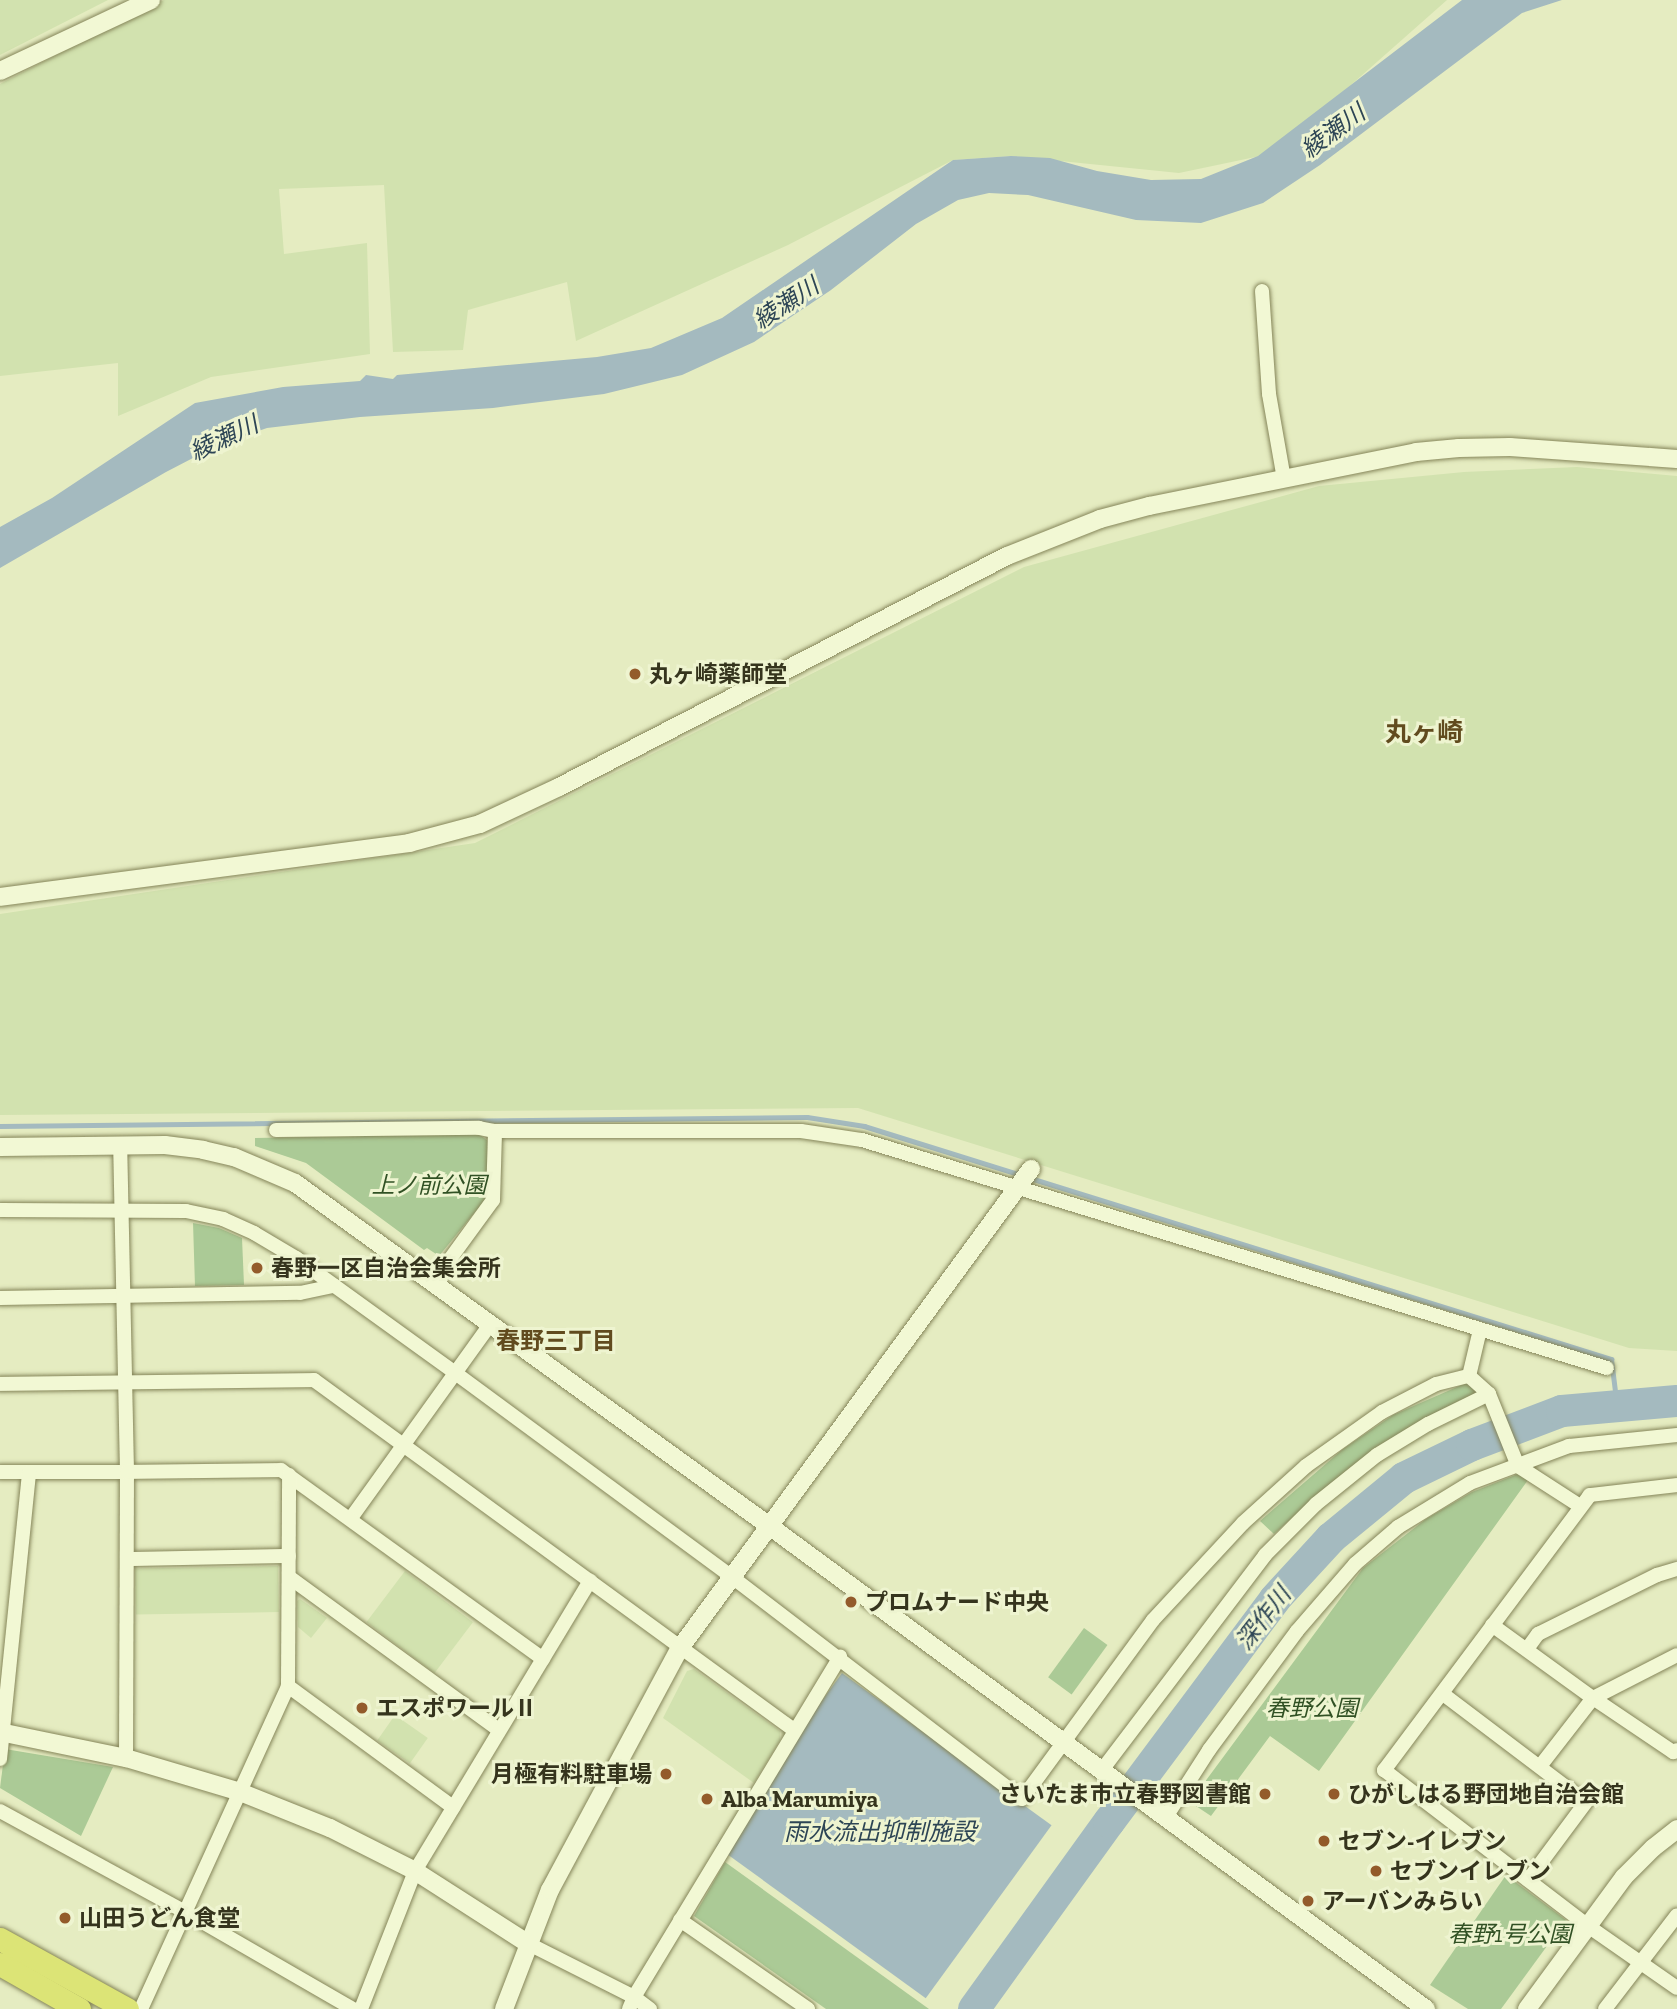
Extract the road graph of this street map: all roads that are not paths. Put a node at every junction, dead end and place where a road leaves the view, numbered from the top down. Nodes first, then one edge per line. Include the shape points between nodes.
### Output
1 (151, 0) edge
2 (0, 71) edge
3 (1262, 291) dead end
4 (1677, 459) edge
5 (1284, 479) junction
6 (0, 897) edge
7 (276, 1130) dead end
8 (495, 1131) junction
9 (120, 1145) junction
10 (0, 1147) edge
11 (1031, 1169) dead end
12 (1017, 1188) junction
13 (121, 1209) junction
14 (0, 1210) edge
15 (434, 1281) junction
16 (334, 1286) junction
17 (123, 1297) junction
18 (0, 1298) edge
19 (491, 1323) junction
20 (1480, 1329) junction
21 (1607, 1368) dead end
22 (454, 1372) junction
23 (1469, 1376) junction
24 (125, 1382) junction
25 (0, 1384) edge
26 (1489, 1394) junction
27 (1677, 1436) edge
28 (403, 1443) junction
29 (1518, 1466) junction
30 (0, 1472) edge
31 (29, 1472) junction
32 (127, 1472) junction
33 (289, 1475) junction
34 (1677, 1485) edge
35 (1580, 1506) junction
36 (351, 1518) junction
37 (768, 1525) junction
38 (289, 1556) junction
39 (127, 1559) junction
40 (1677, 1569) edge
41 (289, 1577) junction
42 (733, 1577) junction
43 (590, 1581) junction
44 (1493, 1625) junction
45 (680, 1648) junction
46 (1527, 1649) junction
47 (1677, 1655) edge
48 (840, 1657) junction
49 (543, 1659) junction
50 (288, 1686) junction
51 (1443, 1694) junction
52 (1594, 1698) junction
53 (499, 1730) junction
54 (794, 1730) junction
55 (2, 1732) edge
56 (1065, 1743) junction
57 (1677, 1750) edge
58 (126, 1758) junction
59 (0, 1759) edge
60 (1541, 1765) junction
61 (1105, 1772) junction
62 (240, 1792) junction
63 (453, 1807) junction
64 (0, 1811) edge
65 (1162, 1814) junction
66 (1677, 1829) edge
67 (415, 1871) junction
68 (1528, 1880) junction
69 (185, 1912) junction
70 (1677, 1915) edge
71 (680, 1920) junction
72 (1588, 1926) junction
73 (0, 1939) edge
74 (527, 1943) junction
75 (1639, 1962) junction
76 (0, 1964) edge
77 (1677, 1988) edge
78 (631, 2003) edge
79 (79, 2009) edge
80 (127, 2009) edge
81 (141, 2009) edge
82 (353, 2009) edge
83 (361, 2009) edge
84 (504, 2009) edge
85 (650, 2009) edge
86 (808, 2009) edge
87 (1426, 2009) edge
88 (1527, 2009) edge
89 (1605, 2009) edge

1 - 2 street
3 - 5 street via 1269,394
4 - 5 street via 1510,447 1459,448 1416,452
5 - 6 street via 1100,519 1007,556 513,811 450,834
7 - 8 street
8 - 12 street via 801,1131 862,1140
8 - 15 street via 493,1200
9 - 10 street
9 - 13 street
9 - 15 street via 203,1150 267,1170 295,1183
11 - 12 street
12 - 20 street
12 - 37 street
13 - 14 street
13 - 16 street via 186,1211 223,1219 254,1233
13 - 17 street
15 - 19 street
16 - 17 street via 300,1293
16 - 22 street
17 - 18 street
17 - 24 street
19 - 22 street
19 - 37 street
20 - 21 street
20 - 23 street
22 - 28 street
22 - 42 street
23 - 26 street
23 - 56 street via 1436,1384 1382,1412 1306,1466 1243,1523 1153,1620
24 - 25 street
24 - 28 street via 314,1380
24 - 32 street
26 - 29 street
26 - 61 street via 1377,1455 1316,1504 1265,1555
27 - 29 street via 1569,1446
28 - 36 street
28 - 43 street
29 - 35 street
29 - 65 street via 1470,1483 1398,1527 1355,1564 1297,1631
30 - 31 street
31 - 32 street
31 - 55 street
32 - 33 street via 281,1470
32 - 39 street
33 - 36 street
33 - 38 street
34 - 35 street via 1590,1495
35 - 44 street
36 - 49 street
37 - 42 street
37 - 56 street
38 - 39 street
38 - 41 street
39 - 58 street
40 - 46 street via 1538,1634
41 - 50 street
41 - 53 street
42 - 45 street
42 - 48 street
43 - 45 street
43 - 49 street
44 - 46 street
44 - 51 street
45 - 54 street
45 - 74 street via 550,1890
46 - 52 street
47 - 52 street
48 - 54 street
48 - 56 street via 1022,1799
49 - 53 street
50 - 62 street
50 - 63 street
51 - 60 street
51 - 68 street via 1384,1770
52 - 57 street via 1673,1752
52 - 60 street
53 - 63 street
54 - 71 street
55 - 58 street
55 - 59 street
56 - 61 street
58 - 62 street
60 - 68 street via 1586,1802
61 - 65 street
62 - 67 street via 330,1828
62 - 69 street
63 - 67 street
64 - 69 street
65 - 87 street
66 - 72 street via 1625,1877
67 - 74 street
67 - 83 street
68 - 72 street
69 - 81 street
69 - 82 street
70 - 75 street
71 - 78 street
71 - 86 street
72 - 75 street
72 - 88 street
73 - 80 highway
74 - 78 street
74 - 84 street
75 - 77 street
75 - 89 street
76 - 79 highway
78 - 85 street

